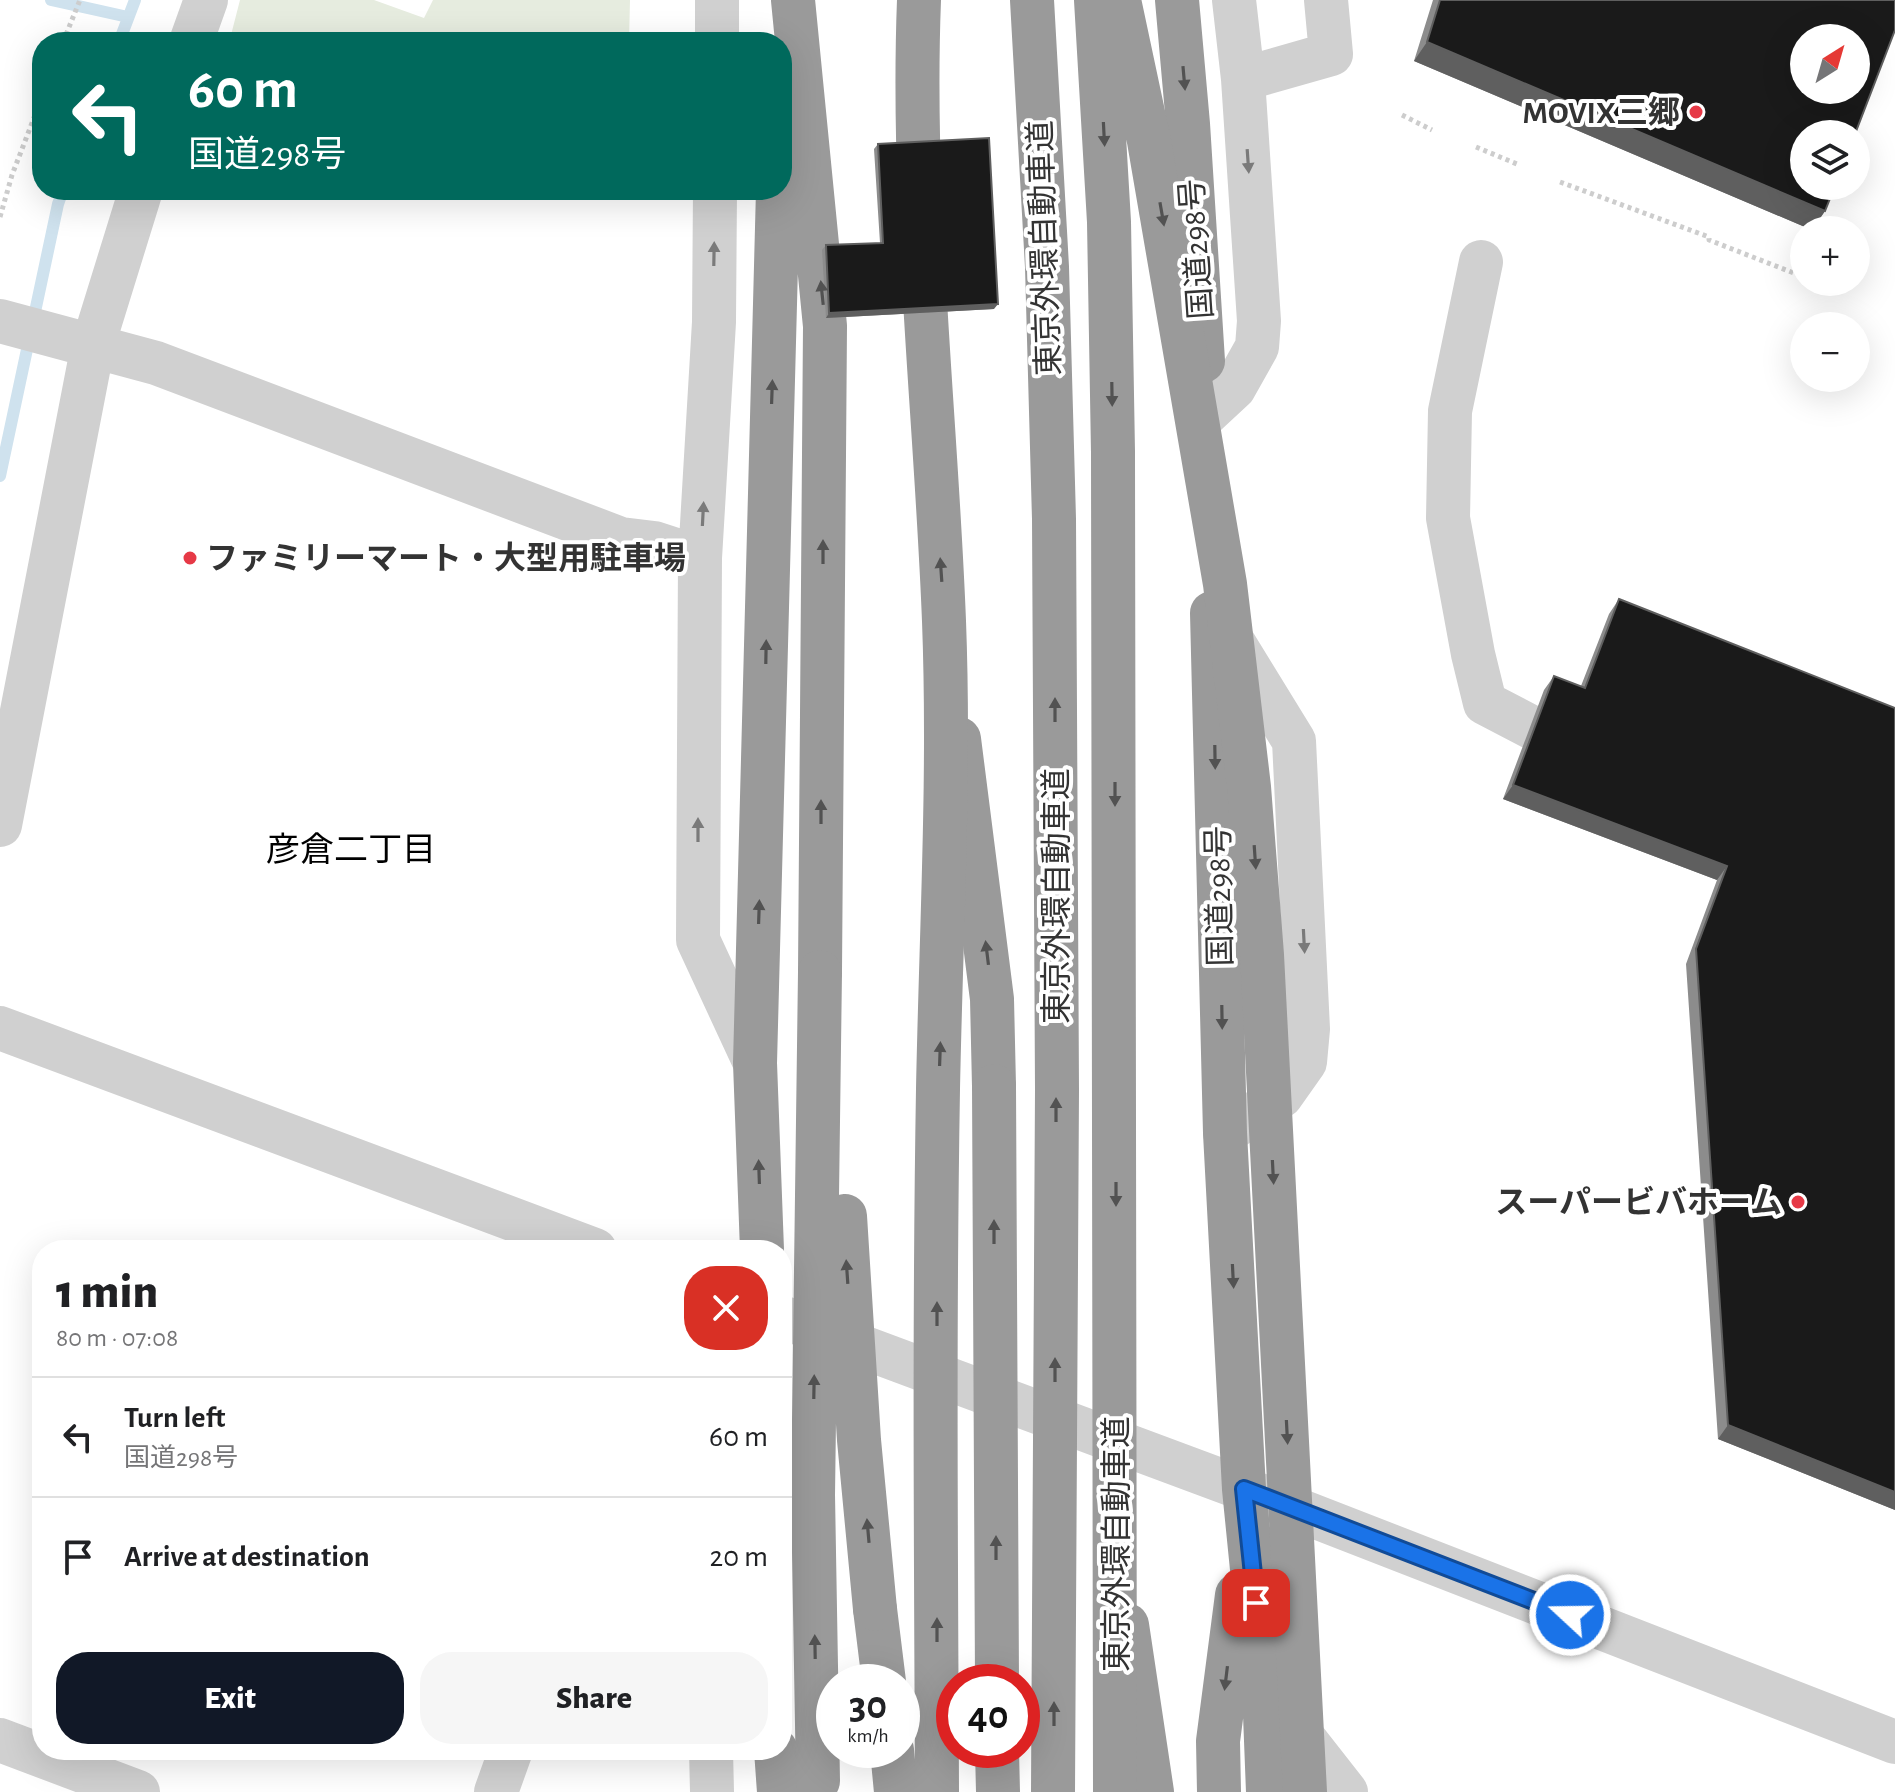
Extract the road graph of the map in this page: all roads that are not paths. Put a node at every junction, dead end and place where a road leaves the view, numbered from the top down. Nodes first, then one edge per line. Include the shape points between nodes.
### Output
1 (206, 0) edge
2 (717, 0) edge
3 (784, 0) edge
4 (793, 0) edge
5 (919, 0) edge
6 (1032, 0) edge
7 (1096, 0) edge
8 (1119, 0) edge
9 (1177, 0) edge
10 (1234, 0) edge
11 (1306, 22) edge
12 (195, 32) edge
13 (717, 32) edge
14 (783, 32) edge
15 (1243, 79) junction
16 (138, 200) edge
17 (715, 200) edge
18 (778, 200) edge
19 (1481, 262) dead end
20 (0, 321) edge
21 (93, 345) junction
22 (1206, 414) junction
23 (700, 558) junction
24 (1212, 607) junction
25 (944, 622) junction
26 (1531, 727) edge
27 (0, 825) edge
28 (831, 972) junction
29 (0, 1028) edge
30 (755, 1063) junction
31 (1225, 1133) junction
32 (567, 1240) edge
33 (762, 1240) edge
34 (792, 1321) edge
35 (1246, 1504) junction
36 (1115, 1547) junction
37 (882, 1664) edge
38 (997, 1664) edge
39 (1264, 1689) junction
40 (0, 1740) edge
41 (1895, 1742) edge
42 (32, 1752) edge
43 (53, 1760) edge
44 (507, 1760) edge
45 (711, 1760) edge
46 (777, 1760) edge
47 (894, 1768) edge
48 (997, 1768) edge
49 (138, 1792) edge
50 (496, 1792) edge
51 (712, 1792) edge
52 (779, 1792) edge
53 (818, 1792) edge
54 (896, 1792) edge
55 (937, 1792) edge
56 (998, 1792) edge
57 (1053, 1792) edge
58 (1115, 1792) edge
59 (1152, 1792) edge
60 (1219, 1792) edge
61 (1268, 1792) edge
62 (1305, 1792) edge
63 (1346, 1792) edge

1 - 12 street
2 - 13 street
3 - 14 highway
28 -> 4 highway via 820,890 825,326
25 -> 5 highway, bridge via 924,262
57 -> 6 highway, 東京外環自動車道, bridge via 1054,519
7 -> 36 highway, 東京外環自動車道, bridge via 1109,222 1113,452
8 -> 62 highway, bridge via 1149,141 1225,584 1249,787
9 -> 22 highway, 国道298号
10 - 15 street
11 - 15 street
15 -> 22 street via 1257,347 1234,388
16 - 21 street
23 -> 17 street via 714,322
30 -> 18 highway
19 - 26 street via 1450,411 1448,518 1485,703
20 - 21 street
21 - 23 street via 156,363 621,539
21 - 27 street
22 - 24 highway, 国道298号
30 -> 23 street via 698,940
24 -> 31 highway, 国道298号
24 -> 31 street via 1294,741 1308,1029 1305,1062 1281,1096
38 -> 25 highway, bridge via 992,999
55 -> 25 highway, bridge
37 -> 28 highway, bridge via 845,1252
53 -> 28 highway, bridge via 813,1495
29 - 32 street
33 -> 30 highway
31 -> 35 highway, 国道298号
34 - 35 street
35 - 39 highway, 国道298号
35 - 41 street
35 -> 60 highway via 1218,1741
36 - 58 highway, 東京外環自動車道, bridge
36 - 59 highway, bridge
39 - 61 highway, 国道298号
39 - 63 street
40 - 42 street
43 - 49 street
44 - 50 street
45 - 51 street
46 - 52 highway
47 - 54 highway
48 - 56 highway

